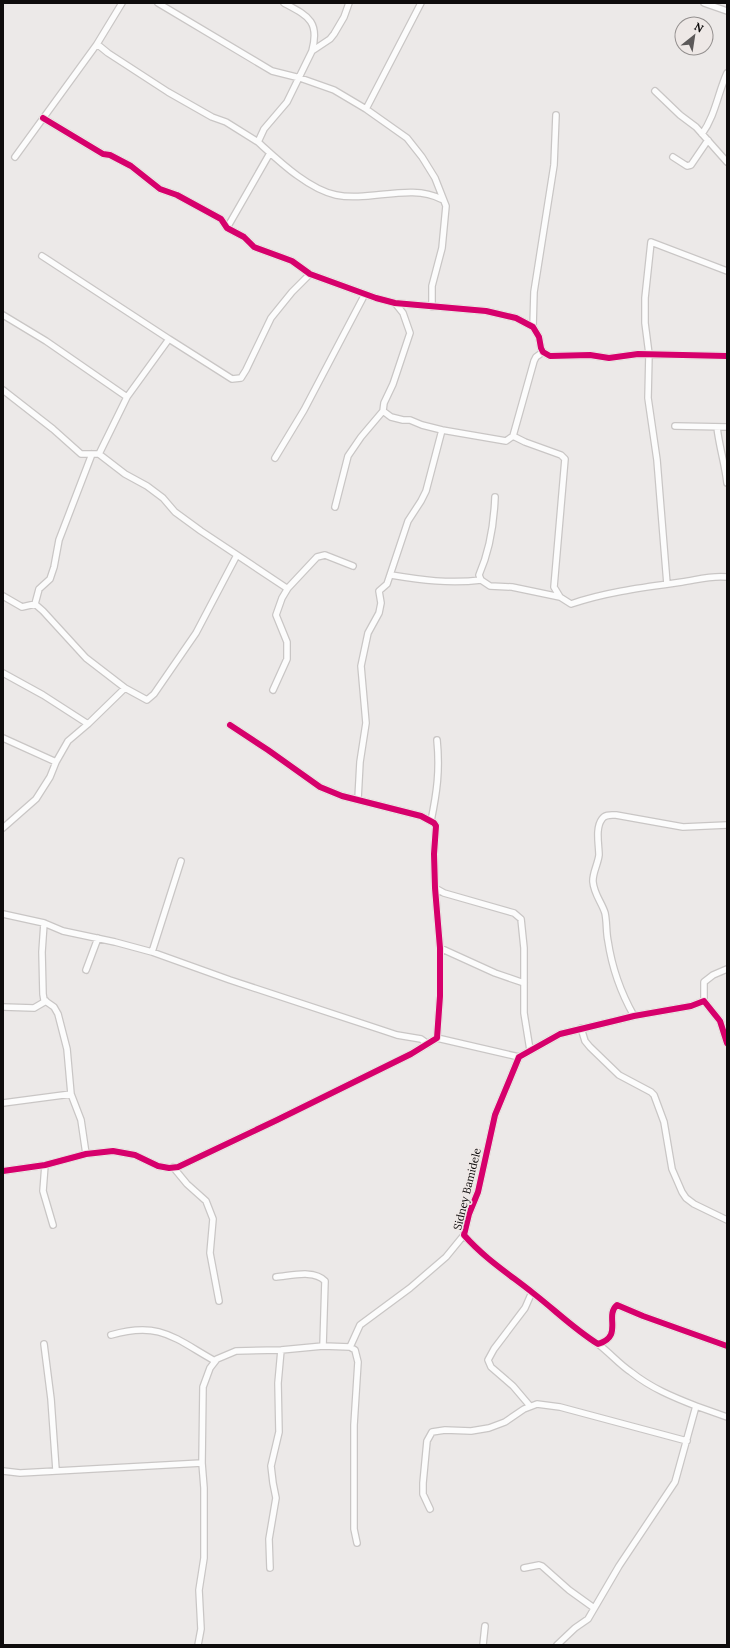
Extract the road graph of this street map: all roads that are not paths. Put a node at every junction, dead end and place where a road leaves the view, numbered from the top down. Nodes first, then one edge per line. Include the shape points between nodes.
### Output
1 (122, 3) edge
2 (158, 3) edge
3 (284, 3) edge
4 (349, 3) edge
5 (421, 3) edge
6 (704, 3) edge
7 (727, 12) edge
8 (96, 44) junction
9 (312, 51) junction
10 (727, 73) edge
11 (300, 78) junction
12 (655, 91) dead end
13 (366, 109) junction
14 (556, 115) dead end
15 (43, 118) junction
16 (702, 134) junction
17 (708, 140) junction
18 (258, 142) junction
19 (270, 153) junction
20 (15, 157) dead end
21 (673, 157) dead end
22 (727, 162) edge
23 (441, 198) junction
24 (228, 228) junction
25 (42, 256) dead end
26 (727, 271) edge
27 (310, 274) junction
28 (365, 294) junction
29 (395, 303) junction
30 (407, 304) junction
31 (432, 307) junction
32 (403, 313) junction
33 (3, 315) edge
34 (533, 327) junction
35 (169, 339) junction
36 (543, 352) junction
37 (649, 354) junction
38 (727, 356) edge
39 (3, 390) edge
40 (127, 397) junction
41 (383, 411) junction
42 (675, 426) dead end
43 (717, 427) junction
44 (727, 427) edge
45 (442, 430) junction
46 (513, 436) junction
47 (92, 454) junction
48 (100, 454) junction
49 (275, 458) dead end
50 (727, 483) edge
51 (495, 497) dead end
52 (335, 507) dead end
53 (237, 555) junction
54 (353, 566) dead end
55 (391, 575) junction
56 (727, 577) edge
57 (481, 580) junction
58 (667, 584) junction
59 (288, 588) junction
60 (3, 596) edge
61 (560, 597) junction
62 (35, 604) junction
63 (3, 673) edge
64 (124, 688) junction
65 (274, 690) dead end
66 (88, 724) junction
67 (230, 725) dead end
68 (3, 738) edge
69 (437, 740) dead end
70 (56, 762) junction
71 (358, 799) junction
72 (431, 821) junction
73 (727, 825) edge
74 (3, 828) edge
75 (181, 861) dead end
76 (435, 888) junction
77 (444, 893) junction
78 (436, 898) junction
79 (3, 914) edge
80 (44, 923) junction
81 (98, 938) junction
82 (440, 948) junction
83 (152, 952) junction
84 (727, 969) edge
85 (86, 970) dead end
86 (524, 983) junction
87 (46, 1001) junction
88 (704, 1001) junction
89 (3, 1007) edge
90 (634, 1016) junction
91 (581, 1028) junction
92 (726, 1033) edge
93 (437, 1038) junction
94 (727, 1043) edge
95 (428, 1044) junction
96 (530, 1050) junction
97 (519, 1057) junction
98 (71, 1094) junction
99 (3, 1103) edge
100 (86, 1154) junction
101 (45, 1165) junction
102 (174, 1167) junction
103 (3, 1171) edge
104 (727, 1220) edge
105 (53, 1225) dead end
106 (464, 1235) junction
107 (276, 1277) dead end
108 (532, 1292) junction
109 (219, 1301) dead end
110 (111, 1335) dead end
111 (44, 1344) dead end
112 (598, 1344) junction
113 (323, 1346) junction
114 (350, 1346) junction
115 (727, 1346) edge
116 (281, 1350) junction
117 (215, 1361) junction
118 (530, 1406) junction
119 (696, 1406) junction
120 (727, 1416) edge
121 (687, 1441) junction
122 (202, 1463) junction
123 (56, 1470) junction
124 (3, 1471) edge
125 (430, 1509) dead end
126 (357, 1543) dead end
127 (270, 1568) dead end
128 (524, 1568) dead end
129 (594, 1608) junction
130 (485, 1626) dead end
131 (198, 1645) edge
132 (483, 1645) edge
133 (557, 1645) edge

1 - 8 street
2 - 11 street via 272,70
3 - 9 street via 300,12 313,24 316,36
4 - 9 street via 334,34
5 - 13 street
6 - 7 street
8 - 15 street
8 - 18 street via 168,92
9 - 11 street
10 - 16 street via 713,114
11 - 13 street via 334,90
11 - 18 street via 287,102 264,129
12 - 16 street
13 - 23 street via 407,138 435,178
14 - 34 street via 554,165 534,292
15 - 20 street
15 - 24 street via 103,154 131,166 160,189 177,195 221,219
16 - 17 street
17 - 21 street via 691,165 687,166
17 - 22 street
18 - 19 street
19 - 23 street via 297,176 334,195 411,193 430,194
19 - 24 street
23 - 31 street via 446,206 445,223 442,248 432,286
24 - 27 street via 261,251 292,262
25 - 35 street
26 - 37 street via 651,242 645,298
27 - 28 street
27 - 35 street via 271,318 241,378 232,379
28 - 29 street
28 - 49 street via 304,410
29 - 30 street
29 - 32 street
30 - 31 street
30 - 32 street
31 - 34 street via 486,312 516,318
32 - 41 street via 410,333
33 - 40 street via 46,341
34 - 36 street
35 - 40 street
36 - 37 street via 550,356 590,354 608,358
36 - 46 street via 536,357 531,368
37 - 38 street
37 - 58 street via 648,398 657,460
39 - 47 street via 81,454
40 - 48 street
41 - 45 street via 397,419 410,420
41 - 52 street via 348,456
42 - 43 street
43 - 44 street
43 - 50 street
45 - 46 street via 504,442
45 - 55 street via 426,491 408,521
46 - 61 street via 561,455 565,459 554,587
47 - 48 street
47 - 62 street via 59,540 50,579 39,588
48 - 53 street via 125,474 163,498 182,518
51 - 57 street via 494,524 478,575
53 - 59 street
53 - 64 street via 196,633 154,694 147,700
54 - 59 street via 326,555 317,557
55 - 57 street via 461,583
55 - 71 street via 387,584 379,591 380,613 368,633 361,666 366,723
56 - 58 street
57 - 61 street via 490,586 512,587
58 - 61 street via 585,599 571,604
59 - 65 street via 276,615 287,642 287,659
60 - 62 street via 22,607
62 - 64 street via 86,658
63 - 66 street via 43,694
64 - 66 street
66 - 70 street via 68,741
67 - 71 street via 314,784 342,796
68 - 70 street
69 - 72 street via 437,791
70 - 74 street via 36,799
71 - 72 street
72 - 76 street via 437,831 434,854
73 - 90 street via 683,827 616,815 607,815 599,825 598,862 592,881 606,916 608,942 618,984
75 - 83 street
76 - 77 street
76 - 78 street
77 - 78 street
77 - 86 street via 517,914 522,927
78 - 82 street
79 - 80 street
80 - 81 street
80 - 87 street via 43,994
81 - 83 street
81 - 85 street
82 - 86 street
82 - 93 street
83 - 95 street via 396,1035 421,1039
84 - 88 street via 704,982
86 - 96 street via 524,1013
87 - 89 street via 34,1008
87 - 98 street via 58,1014 67,1049
88 - 90 street via 691,1006
88 - 92 street
90 - 91 street
91 - 96 street via 560,1034
91 - 104 street via 585,1041 619,1075 654,1095 664,1122 672,1169 686,1198
92 - 94 street
93 - 95 street
93 - 97 street
95 - 102 street via 343,1088
96 - 97 street
97 - 106 street, Sidney Bamidele via 495,1115 478,1192
98 - 99 street
98 - 100 street via 82,1120
100 - 101 street
100 - 102 street via 121,1152 158,1166
101 - 103 street
101 - 105 street via 43,1192
102 - 109 street via 187,1184 206,1201 213,1219 210,1253
106 - 108 street, Sidney Bamidele via 495,1265
106 - 114 street via 446,1257 360,1325
107 - 113 street via 313,1275 320,1276 325,1281
108 - 112 street, Sidney Bamidele via 578,1332
108 - 118 street via 525,1308 488,1360 491,1367 513,1386
110 - 117 street via 133,1330 154,1330 172,1336
111 - 123 street
112 - 115 street via 610,1338 614,1309 617,1305
112 - 119 street, Sidney Bamidele via 628,1371 657,1390
113 - 114 street
113 - 116 street
114 - 126 street via 355,1350 358,1362 354,1425 354,1529
116 - 117 street via 236,1351
116 - 127 street via 278,1383 279,1432 272,1466 272,1483 276,1498 269,1539
117 - 122 street via 203,1387
118 - 121 street via 543,1403
118 - 125 street via 505,1422 489,1428 472,1431 435,1431 430,1434 426,1447 423,1494
119 - 120 street, Sidney Bamidele
119 - 121 street
121 - 129 street via 670,1491 646,1522
122 - 123 street
122 - 131 street via 204,1558 199,1590 201,1629
123 - 124 street via 20,1473
128 - 129 street via 542,1566
129 - 133 street via 588,1619
130 - 132 street

